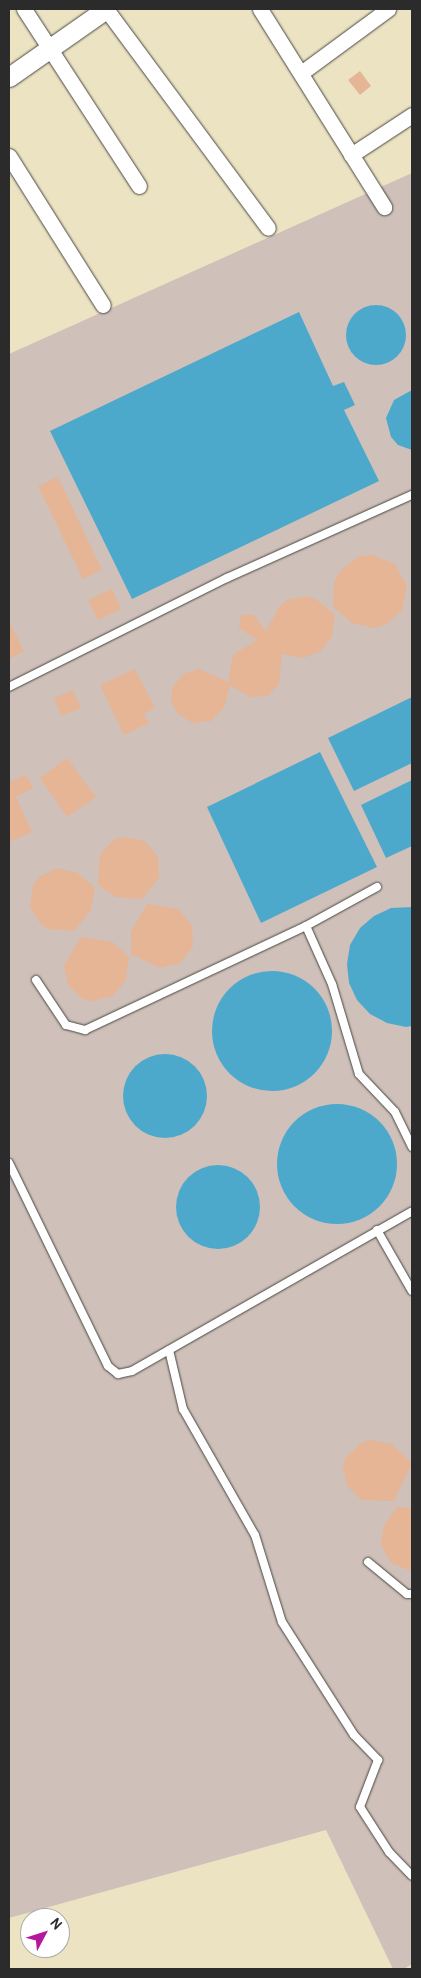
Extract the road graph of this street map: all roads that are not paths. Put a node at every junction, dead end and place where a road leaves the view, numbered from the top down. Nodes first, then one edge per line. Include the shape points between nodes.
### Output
1 (24, 9) edge
2 (106, 9) edge
3 (260, 9) edge
4 (381, 11) edge
5 (49, 50) junction
6 (301, 74) junction
7 (9, 77) edge
8 (412, 116) edge
9 (351, 155) junction
10 (9, 156) edge
11 (139, 186) dead end
12 (384, 207) dead end
13 (268, 228) dead end
14 (103, 305) dead end
15 (412, 495) edge
16 (9, 687) edge
17 (377, 887) dead end
18 (306, 926) junction
19 (36, 980) dead end
20 (412, 1147) edge
21 (9, 1163) edge
22 (412, 1211) edge
23 (377, 1230) junction
24 (412, 1291) edge
25 (168, 1350) junction
26 (368, 1562) dead end
27 (412, 1594) edge
28 (412, 1876) edge

1 - 5 street
2 - 5 street
2 - 13 street
3 - 6 street
4 - 6 street
5 - 7 street
5 - 11 street
6 - 9 street
8 - 9 street
9 - 12 street
10 - 14 street
15 - 16 lane via 226,578
17 - 18 lane
18 - 19 lane via 85,1030 66,1025
18 - 20 lane via 332,984 359,1074 395,1112
21 - 25 lane via 111,1370 122,1374 132,1371
22 - 23 lane
23 - 24 lane
23 - 25 lane
25 - 28 lane via 183,1408 255,1535 282,1622 354,1735 378,1760 360,1807 389,1852
26 - 27 lane via 407,1594

